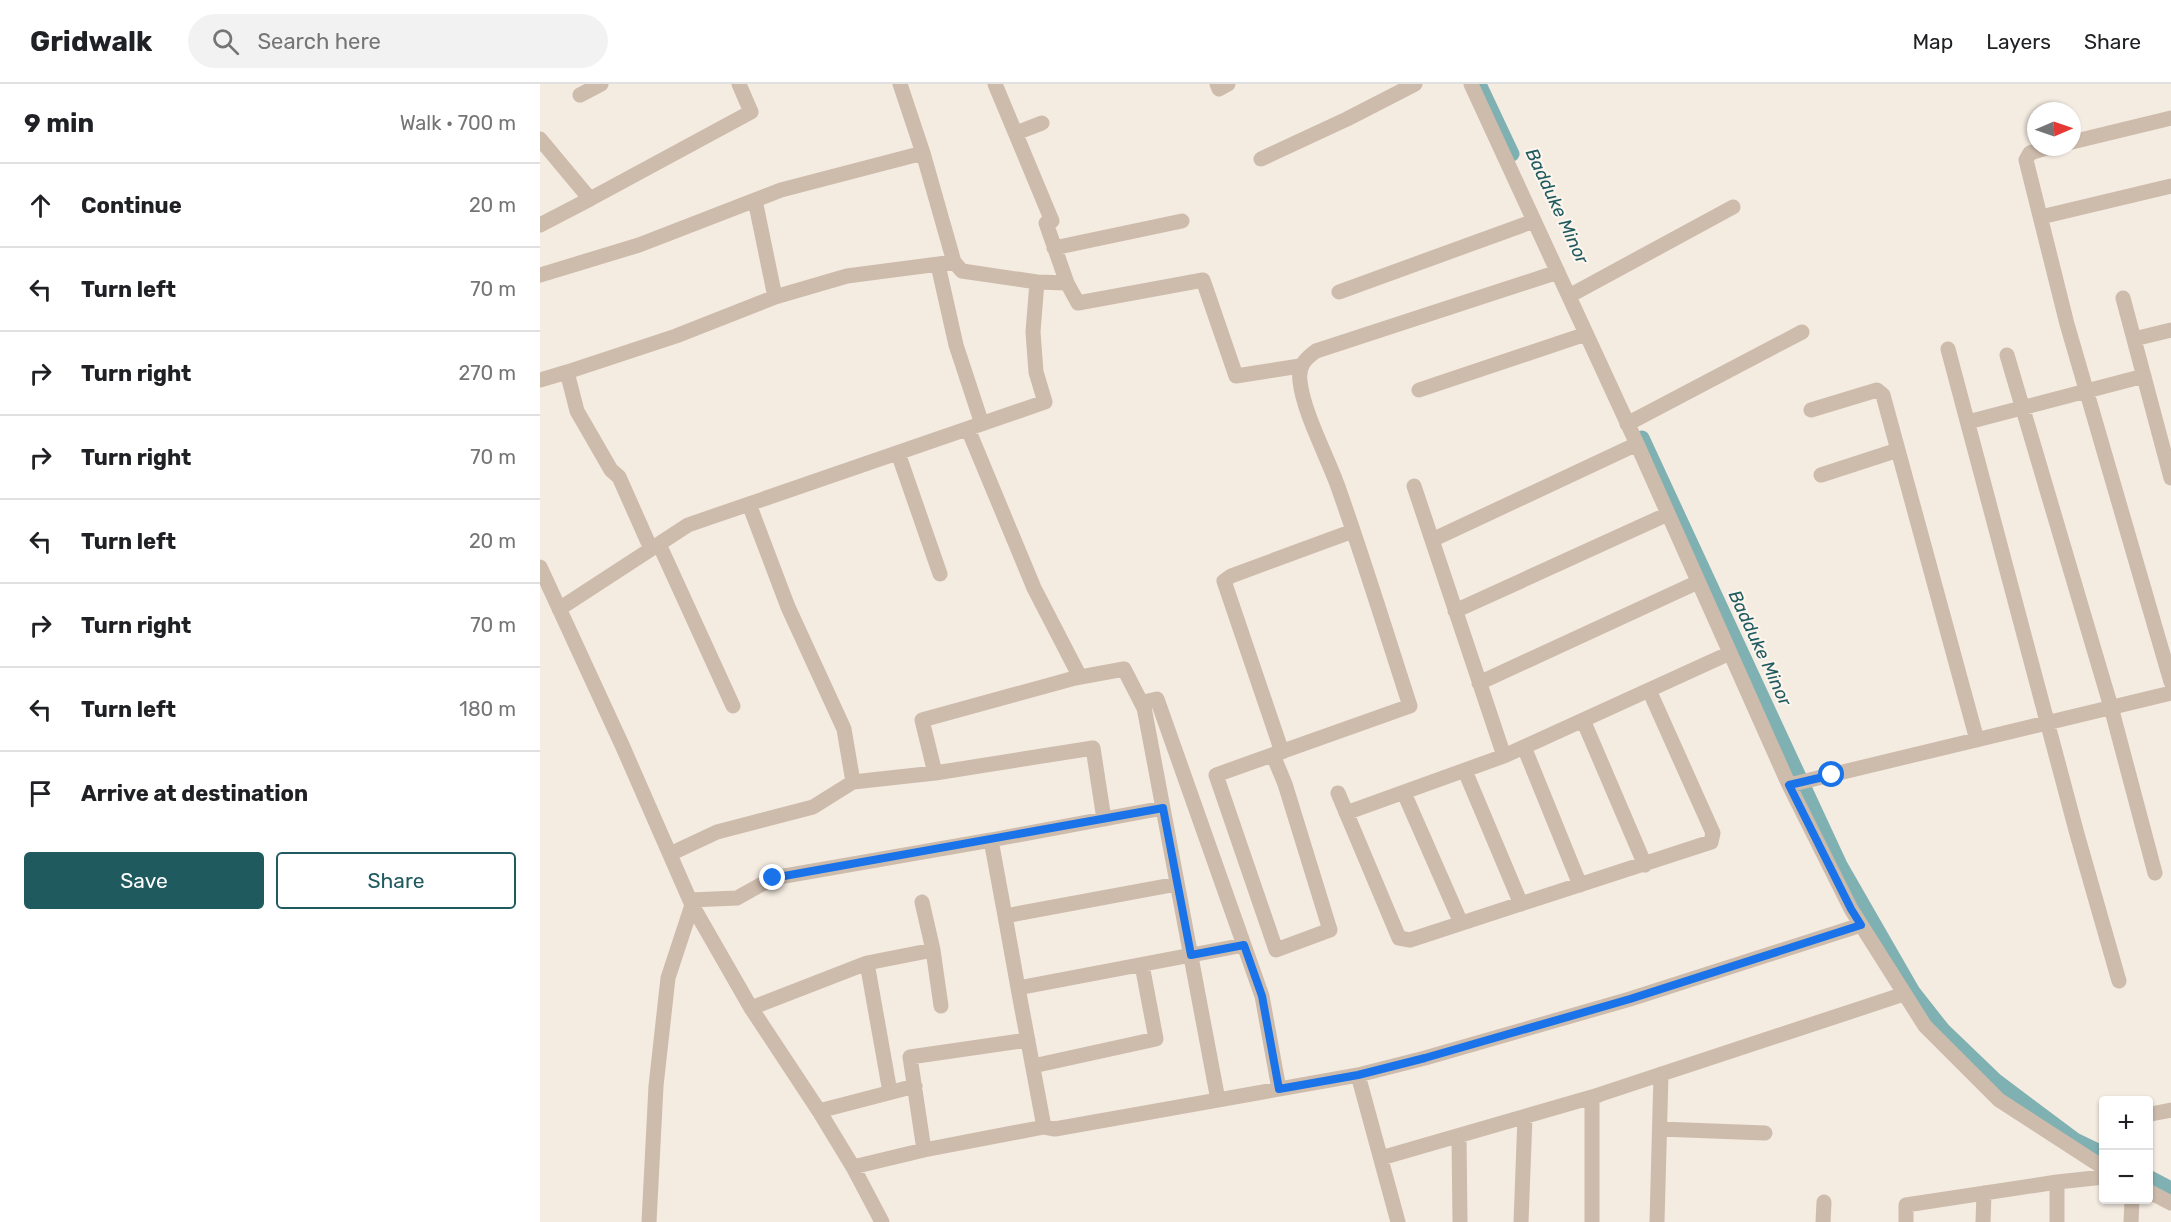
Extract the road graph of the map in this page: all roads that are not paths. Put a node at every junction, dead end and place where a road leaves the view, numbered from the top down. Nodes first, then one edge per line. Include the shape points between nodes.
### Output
1 (601, 84) edge
2 (739, 84) edge
3 (900, 84) edge
4 (995, 84) edge
5 (1217, 84) edge
6 (1228, 84) edge
7 (1415, 84) edge
8 (1471, 84) edge
9 (580, 94) dead end
10 (2171, 118) edge
11 (1042, 123) dead end
12 (1016, 133) junction
13 (540, 139) edge
14 (2081, 140) edge
15 (923, 153) junction
16 (2028, 156) edge
17 (1261, 159) dead end
18 (2171, 186) edge
19 (591, 199) junction
20 (755, 200) junction
21 (1733, 207) dead end
22 (2041, 216) junction
23 (1182, 221) dead end
24 (1534, 221) junction
25 (540, 225) edge
26 (1054, 248) junction
27 (954, 262) junction
28 (938, 265) junction
29 (1558, 272) junction
30 (540, 274) edge
31 (1037, 282) junction
32 (1067, 283) junction
33 (1339, 292) dead end
34 (1569, 296) junction
35 (775, 297) junction
36 (2123, 298) dead end
37 (2171, 330) edge
38 (1802, 332) dead end
39 (1586, 334) junction
40 (2134, 339) junction
41 (1948, 349) dead end
42 (2007, 354) dead end
43 (1300, 366) junction
44 (567, 372) junction
45 (2144, 376) junction
46 (540, 380) edge
47 (1419, 390) dead end
48 (2087, 391) junction
49 (2023, 408) junction
50 (1811, 410) dead end
51 (1968, 422) junction
52 (1627, 424) junction
53 (2164, 424) edge
54 (975, 427) junction
55 (1637, 444) junction
56 (1898, 450) junction
57 (898, 453) junction
58 (1821, 475) dead end
59 (2171, 478) edge
60 (1414, 486) dead end
61 (749, 504) junction
62 (1668, 514) junction
63 (1353, 531) junction
64 (1432, 540) junction
65 (655, 546) junction
66 (540, 567) edge
67 (940, 574) dead end
68 (1698, 582) junction
69 (559, 609) junction
70 (1455, 611) junction
71 (1730, 653) junction
72 (1080, 677) junction
73 (2171, 682) edge
74 (1479, 683) junction
75 (1649, 690) junction
76 (2171, 693) edge
77 (733, 706) dead end
78 (2110, 707) junction
79 (1144, 708) junction
80 (1583, 720) junction
81 (2048, 723) junction
82 (1977, 740) junction
83 (1524, 747) junction
84 (1277, 754) junction
85 (1504, 756) junction
86 (1465, 771) junction
87 (934, 773) junction
88 (853, 782) junction
89 (1790, 785) junction
90 (1338, 793) dead end
91 (1404, 793) junction
92 (1163, 808) junction
93 (1346, 813) junction
94 (1104, 819) junction
95 (991, 840) junction
96 (670, 854) junction
97 (1645, 865) junction
98 (2155, 873) dead end
99 (1177, 884) junction
100 (1580, 885) junction
101 (922, 902) dead end
102 (691, 903) junction
103 (1521, 904) junction
104 (1005, 916) junction
105 (1461, 923) junction
106 (1861, 925) junction
107 (1244, 945) junction
108 (933, 950) junction
109 (1191, 955) junction
110 (867, 963) junction
111 (1142, 965) junction
112 (2119, 981) dead end
113 (1018, 988) junction
114 (1904, 994) junction
115 (941, 1006) dead end
116 (751, 1008) junction
117 (1028, 1040) junction
118 (1033, 1066) junction
119 (1661, 1074) junction
120 (1358, 1075) junction
121 (915, 1086) junction
122 (1279, 1089) junction
123 (890, 1092) junction
124 (1599, 1095) junction
125 (1218, 1100) junction
126 (2171, 1110) edge
127 (819, 1111) junction
128 (2153, 1114) edge
129 (1525, 1117) junction
130 (1044, 1127) junction
131 (1660, 1129) junction
132 (1765, 1133) dead end
133 (1459, 1136) junction
134 (924, 1150) junction
135 (1381, 1158) junction
136 (2099, 1165) edge
137 (853, 1167) junction
138 (2099, 1177) edge
139 (2057, 1182) junction
140 (1984, 1193) junction
141 (2153, 1194) edge
142 (1824, 1202) dead end
143 (2171, 1203) edge
144 (2132, 1204) edge
145 (649, 1222) edge
146 (882, 1222) edge
147 (1398, 1222) edge
148 (1460, 1222) edge
149 (1521, 1222) edge
150 (1592, 1222) edge
151 (1657, 1222) edge
152 (1823, 1222) edge
153 (1906, 1222) edge
154 (1983, 1222) edge
155 (2057, 1222) edge
156 (2131, 1222) edge

1 - 9 street
2 - 19 street via 751,112
3 - 15 street
4 - 12 street
5 - 6 street via 1219,89
7 - 17 street
8 - 24 street
10 - 14 street
11 - 12 street
12 - 26 street via 1052,221 1046,223
13 - 19 street
15 - 20 street
15 - 27 street
16 - 22 street via 2026,160
18 - 22 street
19 - 25 street
20 - 30 street via 639,245
20 - 35 street
21 - 34 street
22 - 48 street
23 - 26 street
24 - 29 street
24 - 33 street
26 - 32 street
27 - 28 street
27 - 31 street via 962,271
28 - 35 street via 848,276
28 - 54 street
29 - 34 street
29 - 43 street via 1316,351
31 - 32 street
31 - 54 street via 1033,332 1036,372 1045,402
32 - 43 street via 1078,303 1203,280 1236,376
34 - 39 street
35 - 44 street via 676,336
36 - 40 street
37 - 40 street
38 - 52 street
39 - 47 street
39 - 52 street
40 - 45 street
41 - 51 street
42 - 49 street
43 - 63 street via 1299,380 1306,405
44 - 46 street
44 - 65 street via 577,411
45 - 48 street
45 - 53 street
48 - 49 street
48 - 73 street
49 - 51 street
49 - 78 street
50 - 56 street via 1877,390 1881,392
51 - 81 street
52 - 55 street
53 - 59 street
54 - 57 street
54 - 72 street via 1034,588
55 - 62 street
55 - 64 street
56 - 58 street
56 - 82 street
57 - 61 street
57 - 67 street
60 - 64 street
61 - 65 street via 688,525
61 - 88 street via 788,607 844,729
62 - 68 street
62 - 70 street
63 - 84 street via 1224,581
63 - 84 street via 1410,706
64 - 70 street
65 - 69 street
65 - 77 street
66 - 69 street
68 - 71 street
68 - 74 street
69 - 96 street
70 - 74 street
71 - 75 street
71 - 89 street
72 - 79 street via 1124,669
72 - 87 street via 922,720
74 - 85 street
75 - 80 street
75 - 97 street via 1713,833 1711,842
76 - 78 street
78 - 81 street
78 - 98 street
79 - 92 street
79 - 107 street via 1143,702 1157,699
80 - 83 street
80 - 97 street
81 - 82 street
81 - 112 street
82 - 89 street
83 - 85 street
83 - 100 street
84 - 84 street via 1216,775 1276,950 1330,930
85 - 86 street
86 - 91 street
86 - 103 street
87 - 88 street
87 - 94 street via 1093,748
88 - 96 street via 813,807 717,832
89 - 106 street
90 - 93 street
91 - 93 street
91 - 105 street
92 - 94 street
92 - 99 street
93 - 105 street via 1399,938 1410,940
94 - 95 street
95 - 102 street via 773,878 737,898
95 - 104 street
96 - 102 street
97 - 100 street
99 - 104 street
99 - 109 street
100 - 103 street
101 - 108 street
102 - 116 street
102 - 145 street via 668,978 656,1086
103 - 105 street
104 - 113 street
106 - 114 street
106 - 120 street via 1630,999
107 - 109 street
107 - 122 street via 1262,996
108 - 110 street
108 - 115 street
109 - 111 street
109 - 125 street
110 - 116 street
110 - 123 street
111 - 113 street
111 - 118 street via 1156,1039
113 - 117 street
114 - 119 street
114 - 136 street via 1924,1026 1999,1100
116 - 127 street
117 - 118 street
117 - 121 street via 910,1057
118 - 130 street
119 - 124 street
119 - 131 street
120 - 122 street
120 - 135 street
121 - 123 street
121 - 134 street
122 - 125 street
123 - 127 street
124 - 129 street
124 - 150 street via 1592,1097
125 - 130 street via 1055,1129
126 - 128 street
127 - 137 street
129 - 133 street
129 - 149 street
130 - 134 street
131 - 132 street
131 - 151 street
133 - 135 street
133 - 148 street
134 - 137 street
135 - 147 street
137 - 146 street
138 - 139 street
139 - 140 street
139 - 155 street
140 - 153 street via 1906,1205
140 - 154 street
141 - 143 street
142 - 152 street
144 - 156 street

